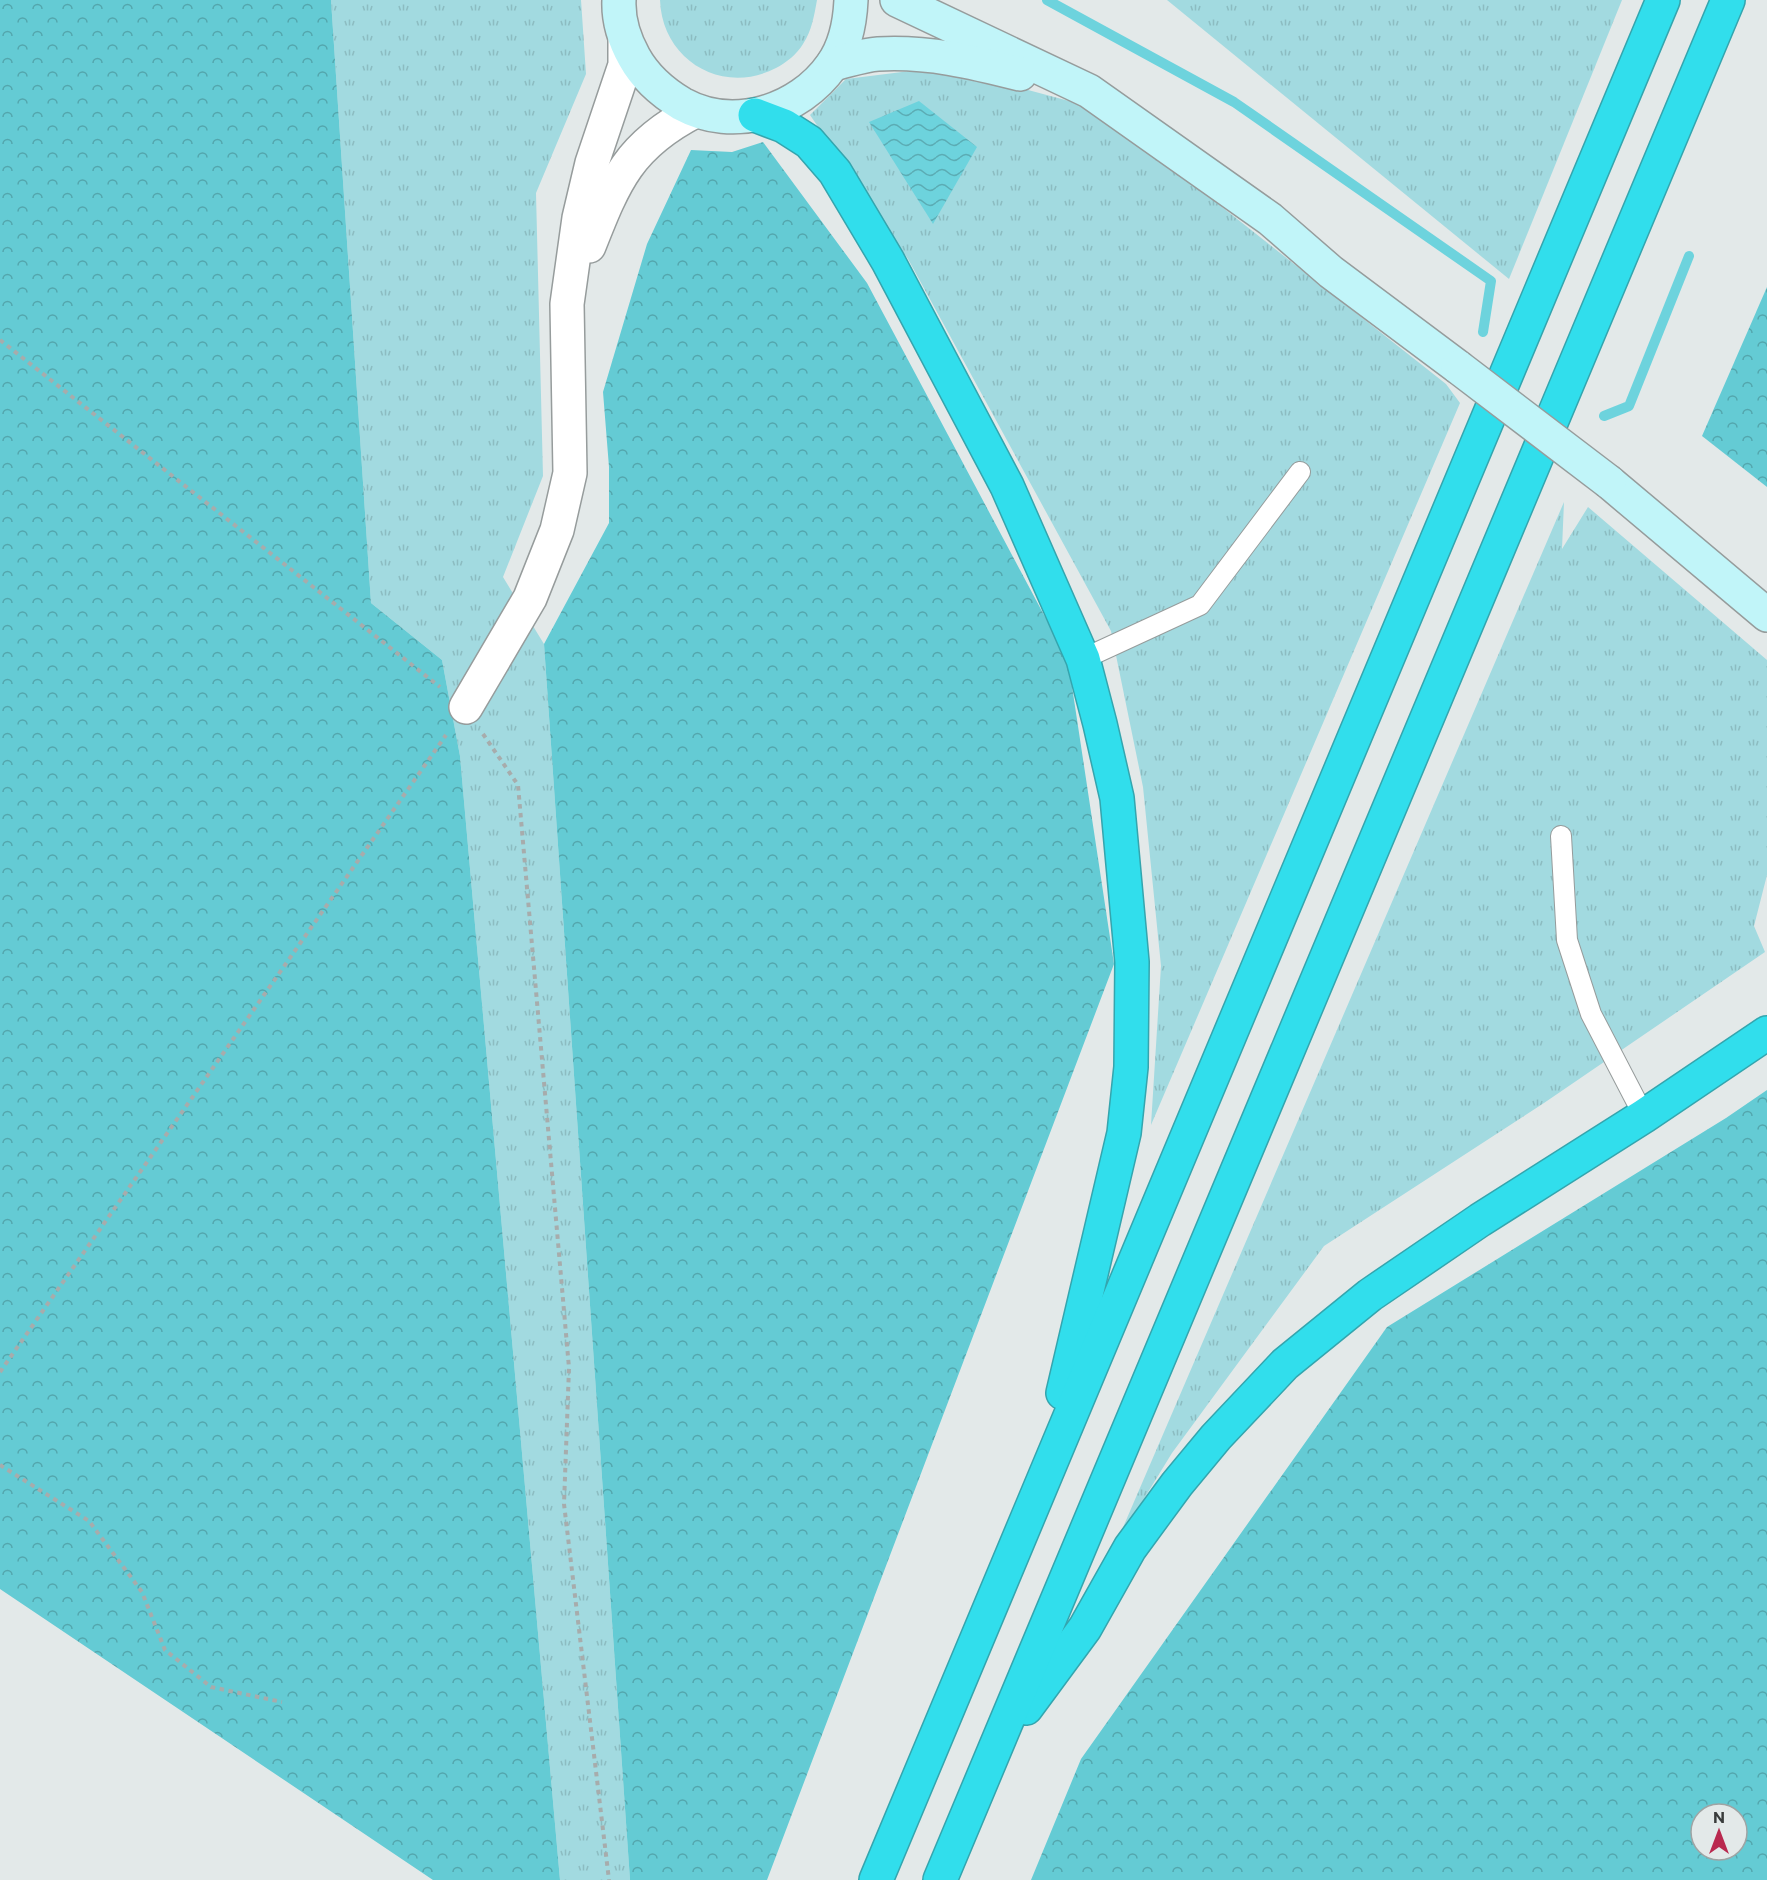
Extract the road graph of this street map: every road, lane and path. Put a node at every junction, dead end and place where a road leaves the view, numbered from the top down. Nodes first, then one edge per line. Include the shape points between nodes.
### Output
1 (619, 0) edge
2 (851, 0) edge
3 (897, 0) edge
4 (1664, 0) edge
5 (1728, 0) edge
6 (625, 41) junction
7 (833, 64) junction
8 (1089, 91) junction
9 (695, 111) junction
10 (755, 115) junction
11 (567, 304) junction
12 (0, 340) edge
13 (1300, 472) dead end
14 (1767, 615) edge
15 (1083, 659) junction
16 (466, 707) junction
17 (1561, 836) dead end
18 (1767, 1033) edge
19 (1644, 1116) junction
20 (0, 1372) edge
21 (0, 1465) edge
22 (1041, 1487) junction
23 (282, 1702) dead end
24 (994, 1750) junction
25 (609, 1880) edge
26 (876, 1880) edge
27 (940, 1880) edge

1 - 6 street
2 - 7 street via 846,34
3 - 8 street
4 - 22 highway
5 - 24 highway
6 - 9 street via 641,70 665,94
6 - 11 street via 625,65 592,163 579,218
7 - 8 street via 876,54 921,54 957,58
7 - 10 street via 812,88 786,106
8 - 14 street, bridge via 1270,219 1331,272 1609,482
9 - 10 street via 725,117
9 - 11 street via 651,138 628,164 610,192
10 - 15 highway via 784,126 809,142 835,172 888,261 1007,486
11 - 16 street via 570,473 557,530 530,598
12 - 16 path
13 - 15 lane via 1200,605
15 - 22 highway via 1117,798 1132,962 1131,1067 1124,1133
16 - 20 path
16 - 25 path via 518,785 568,1368 564,1504
17 - 19 lane via 1567,940 1591,1014
18 - 19 highway
19 - 24 highway via 1370,1295 1285,1364 1215,1437 1178,1484 1130,1548 1085,1628
21 - 23 path via 89,1521 142,1592 165,1650 211,1687
22 - 26 highway
24 - 27 highway

